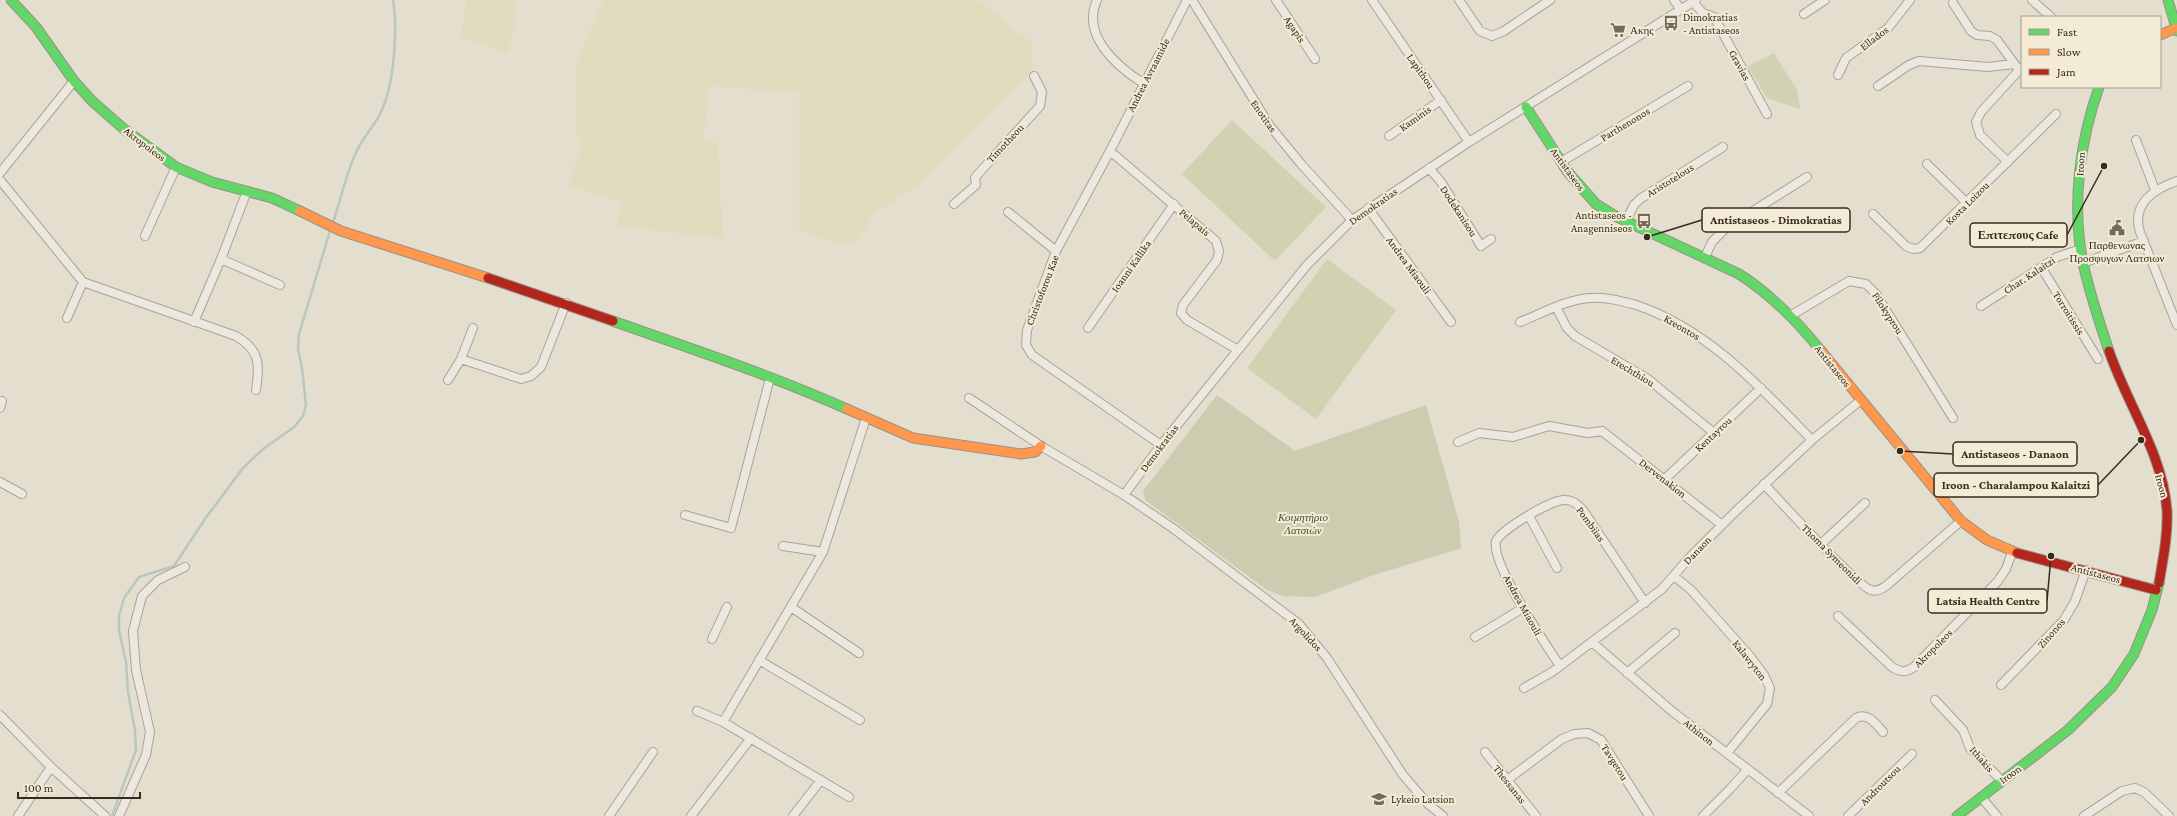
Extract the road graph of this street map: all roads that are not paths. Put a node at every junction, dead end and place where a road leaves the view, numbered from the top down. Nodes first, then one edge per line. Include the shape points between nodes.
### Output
1 (11, 0) edge
2 (1098, 0) edge
3 (1187, 0) edge
4 (1192, 0) edge
5 (1276, 0) edge
6 (1372, 0) edge
7 (1458, 0) edge
8 (1550, 0) edge
9 (1674, 0) edge
10 (1825, 0) edge
11 (1910, 0) edge
12 (2032, 0) edge
13 (2168, 0) edge
14 (1694, 1) edge
15 (1539, 3) edge
16 (1953, 3) dead end
17 (1681, 10) junction
18 (1804, 14) dead end
19 (2050, 16) edge
20 (2176, 29) edge
21 (2161, 35) edge
22 (1315, 59) dead end
23 (2019, 67) edge
24 (1838, 75) dead end
25 (1034, 76) dead end
26 (74, 81) junction
27 (1143, 83) junction
28 (1688, 86) dead end
29 (1878, 86) dead end
30 (2099, 88) edge
31 (1441, 100) junction
32 (1526, 108) junction
33 (1767, 114) dead end
34 (2056, 114) dead end
35 (1389, 136) dead end
36 (2136, 140) dead end
37 (1469, 142) junction
38 (1723, 146) dead end
39 (1110, 151) junction
40 (1561, 162) junction
41 (2008, 162) junction
42 (1927, 164) dead end
43 (176, 167) junction
44 (1429, 168) junction
45 (0, 173) edge
46 (1807, 177) dead end
47 (0, 180) edge
48 (2177, 181) edge
49 (2155, 190) junction
50 (247, 191) junction
51 (1967, 203) junction
52 (954, 204) dead end
53 (1174, 204) junction
54 (1368, 208) junction
55 (1008, 212) dead end
56 (1873, 214) dead end
57 (1352, 220) junction
58 (1626, 221) junction
59 (145, 236) dead end
60 (1491, 239) dead end
61 (2144, 241) junction
62 (2081, 249) junction
63 (1056, 251) junction
64 (1705, 257) junction
65 (221, 259) junction
66 (2083, 263) junction
67 (2041, 267) junction
68 (83, 282) junction
69 (280, 286) dead end
70 (566, 303) junction
71 (1981, 306) dead end
72 (1556, 307) junction
73 (1790, 316) junction
74 (67, 318) dead end
75 (194, 322) junction
76 (1451, 322) dead end
77 (1520, 322) dead end
78 (2177, 325) edge
79 (473, 328) dead end
80 (1088, 328) dead end
81 (1238, 350) junction
82 (461, 359) junction
83 (2098, 359) dead end
84 (770, 378) junction
85 (448, 380) dead end
86 (1761, 388) junction
87 (256, 390) dead end
88 (969, 398) dead end
89 (1861, 400) junction
90 (866, 418) junction
91 (1953, 418) dead end
92 (1714, 433) junction
93 (1812, 440) junction
94 (1458, 442) dead end
95 (1161, 445) junction
96 (1041, 446) junction
97 (1665, 479) junction
98 (0, 482) edge
99 (1764, 484) junction
100 (22, 494) dead end
101 (1124, 495) junction
102 (1865, 503) dead end
103 (686, 514) dead end
104 (1529, 516) junction
105 (1961, 521) junction
106 (1722, 525) junction
107 (1496, 541) joint
108 (1822, 544) junction
109 (783, 546) dead end
110 (823, 552) junction
111 (2012, 552) junction
112 (185, 567) dead end
113 (1557, 568) dead end
114 (2086, 570) junction
115 (1674, 576) junction
116 (2156, 590) junction
117 (1645, 603) junction
118 (727, 607) dead end
119 (791, 607) junction
120 (1523, 608) junction
121 (1838, 616) dead end
122 (1675, 633) dead end
123 (1475, 637) dead end
124 (712, 638) dead end
125 (1593, 643) junction
126 (860, 653) dead end
127 (759, 660) junction
128 (1560, 666) junction
129 (1627, 673) junction
130 (2001, 685) dead end
131 (1524, 688) dead end
132 (1935, 700) dead end
133 (697, 711) dead end
134 (0, 714) edge
135 (860, 720) dead end
136 (723, 722) junction
137 (1883, 732) dead end
138 (751, 738) junction
139 (653, 752) dead end
140 (1485, 752) dead end
141 (1727, 753) junction
142 (1912, 754) dead end
143 (51, 767) junction
144 (1748, 769) junction
145 (821, 780) junction
146 (1507, 780) junction
147 (2001, 780) junction
148 (1778, 793) junction
149 (849, 797) dead end
150 (1981, 797) junction
151 (104, 815) edge
152 (18, 816) edge
153 (119, 816) edge
154 (609, 816) edge
155 (691, 816) edge
156 (793, 816) edge
157 (1443, 816) edge
158 (1536, 816) edge
159 (1649, 816) edge
160 (1702, 816) edge
161 (1809, 816) edge
162 (1848, 816) edge
163 (1957, 816) edge
164 (1997, 816) edge
165 (2084, 816) edge
166 (2169, 816) edge

1 - 26 street, Akropoleos via 36,27
2 - 27 street via 1093,17 1098,38 1114,61
3 - 27 street, Andrea Avraamide
4 - 57 street, Enotitas via 1270,126
5 - 22 street, Agapis
6 - 31 street, Lapithou
7 - 15 street via 1478,29 1489,36 1501,33
8 - 15 street
9 - 17 street
10 - 18 street
11 - 24 street, Ellados via 1888,28 1846,58
12 - 19 street
13 - 20 street
14 - 17 street, Demokratias
14 - 33 street, Gravias via 1703,13 1714,17
16 - 23 street via 1971,31 1997,40
17 - 32 street, Demokratias
20 - 21 street
23 - 29 street via 1919,61
23 - 41 street via 1976,120 1976,128 1980,135
25 - 52 street, Timotheou via 1042,92 1040,106 978,174 976,185
26 - 43 street, Akropoleos via 124,129
26 - 45 street
27 - 39 street, Andrea Avraamide
28 - 40 street, Parthenonos
30 - 62 street, Iroon via 2085,129 2080,156
31 - 35 street, Kaminis
31 - 37 street, Lapithou
32 - 37 street, Demokratias
32 - 40 street, Antistaseos
34 - 41 street, Kosta Loizou
36 - 49 street
37 - 44 street, Demokratias
38 - 58 street, Aristotelous via 1640,199
39 - 53 street, Pelapais
39 - 63 street, Christoforou Kae
40 - 58 street, Antistaseos via 1592,200
41 - 51 street, Kosta Loizou
42 - 51 street
43 - 50 street, Akropoleos via 212,182
43 - 59 street
44 - 54 street, Demokratias
44 - 60 street, Dodekanisou via 1441,182 1481,246
46 - 64 street via 1726,228 1712,242
47 - 68 street
48 - 49 street
49 - 61 street via 2145,200 2139,213 2138,228
50 - 65 street
50 - 70 street, Akropoleos via 272,198 336,229
51 - 56 street, Kosta Loizou via 1925,244 1915,249 1903,244
53 - 80 street, Ioanni Kallika
53 - 81 street, Pelapais via 1213,236 1219,251 1215,263 1183,305 1182,316
54 - 57 street, Demokratias
54 - 76 street, Andrea Miaouli
55 - 63 street
57 - 81 street, Demokratias via 1307,265
58 - 64 street, Antistaseos
61 - 66 street
61 - 78 street
62 - 66 street, Iroon
62 - 67 street, Char. Kalaitzi via 2063,254
63 - 95 street, Christoforou Kae via 1027,330 1028,350 1037,360
64 - 73 street, Antistaseos via 1756,284
65 - 69 street
65 - 75 street
66 - 116 street, Iroon via 2118,374 2164,491 2167,536
67 - 71 street, Char. Kalaitzi
67 - 83 street, Torroitissis
68 - 74 street
68 - 75 street
70 - 82 street via 541,366 532,376 521,379
70 - 84 street, Akropoleos
72 - 77 street, Kreontos
72 - 86 street, Kreontos via 1575,300 1599,297 1623,301 1654,312 1704,340
72 - 92 street, Erechthiou via 1567,328 1575,336 1648,379
73 - 89 street, Antistaseos
73 - 91 street, Filokyprou via 1849,281 1866,284 1876,294
75 - 87 street via 236,336 250,346 257,359
79 - 82 street
81 - 95 street, Demokratias
82 - 85 street
84 - 90 street, Akropoleos via 808,390
84 - 103 street via 732,528
86 - 92 street, Kentayrou
86 - 93 street, Kreontos
88 - 96 street, Argolidos
89 - 93 street, Danaon
89 - 105 street, Antistaseos
90 - 96 street, Akropoleos via 931,442 1026,454 1035,452
90 - 110 street
92 - 97 street, Kentayrou
93 - 99 street, Danaon
94 - 97 street, Dervenakion via 1479,433 1513,437 1549,426 1588,433 1602,431
95 - 101 street, Demokratias
96 - 101 street, Argolidos
97 - 106 street, Dervenakion
98 - 100 street
99 - 106 street, Danaon
99 - 108 street, Thoma Symeonidi
101 - 157 street, Argolidos via 1174,529 1299,624 1327,658 1403,775 1428,804
102 - 108 street
104 - 107 street, Pombiias via 1504,531
104 - 113 street
104 - 117 street, Pombiias via 1559,500 1575,503 1583,510
105 - 108 street, Thoma Symeonidi via 1886,586 1872,591
105 - 111 street, Antistaseos via 1981,537
106 - 115 street, Danaon
107 - 120 street, Andrea Miaouli via 1498,555
109 - 110 street
110 - 119 street
111 - 114 street, Antistaseos
111 - 121 street, Akropoleos via 1998,581 1908,671 1892,667
112 - 153 street via 158,580 142,596 133,631 136,670 150,732 146,755
114 - 116 street, Antistaseos
114 - 130 street, Zinonos via 2075,601 2064,620
115 - 117 street, Danaon
115 - 141 street, Kalavryton via 1691,590 1749,655 1769,685 1770,695 1766,704
116 - 147 street, Iroon via 2143,633 2124,672 2085,714 2049,745
117 - 125 street, Danaon
118 - 124 street
119 - 126 street
119 - 127 street
120 - 123 street
120 - 128 street, Andrea Miaouli
122 - 129 street
125 - 128 street, Danaon
125 - 129 street, Athinon
127 - 135 street
127 - 136 street
128 - 131 street, Danaon via 1546,677
129 - 141 street, Athinon
132 - 147 street, Ithakis via 1963,730 1970,748
133 - 136 street
134 - 143 street
136 - 138 street
137 - 148 street via 1869,718 1858,717
138 - 145 street
138 - 155 street
139 - 154 street
140 - 146 street, Thessanas
141 - 144 street, Athinon
142 - 162 street, Androutsou
143 - 151 street
143 - 152 street
144 - 148 street, Athinon
144 - 160 street
145 - 149 street
145 - 156 street
146 - 158 street, Thessanas
146 - 159 street, Tavgetou via 1562,739 1574,734 1588,733 1601,740
147 - 150 street, Iroon
148 - 161 street, Athinon
150 - 163 street, Iroon
150 - 164 street
165 - 166 street via 2122,791 2133,788 2144,792

